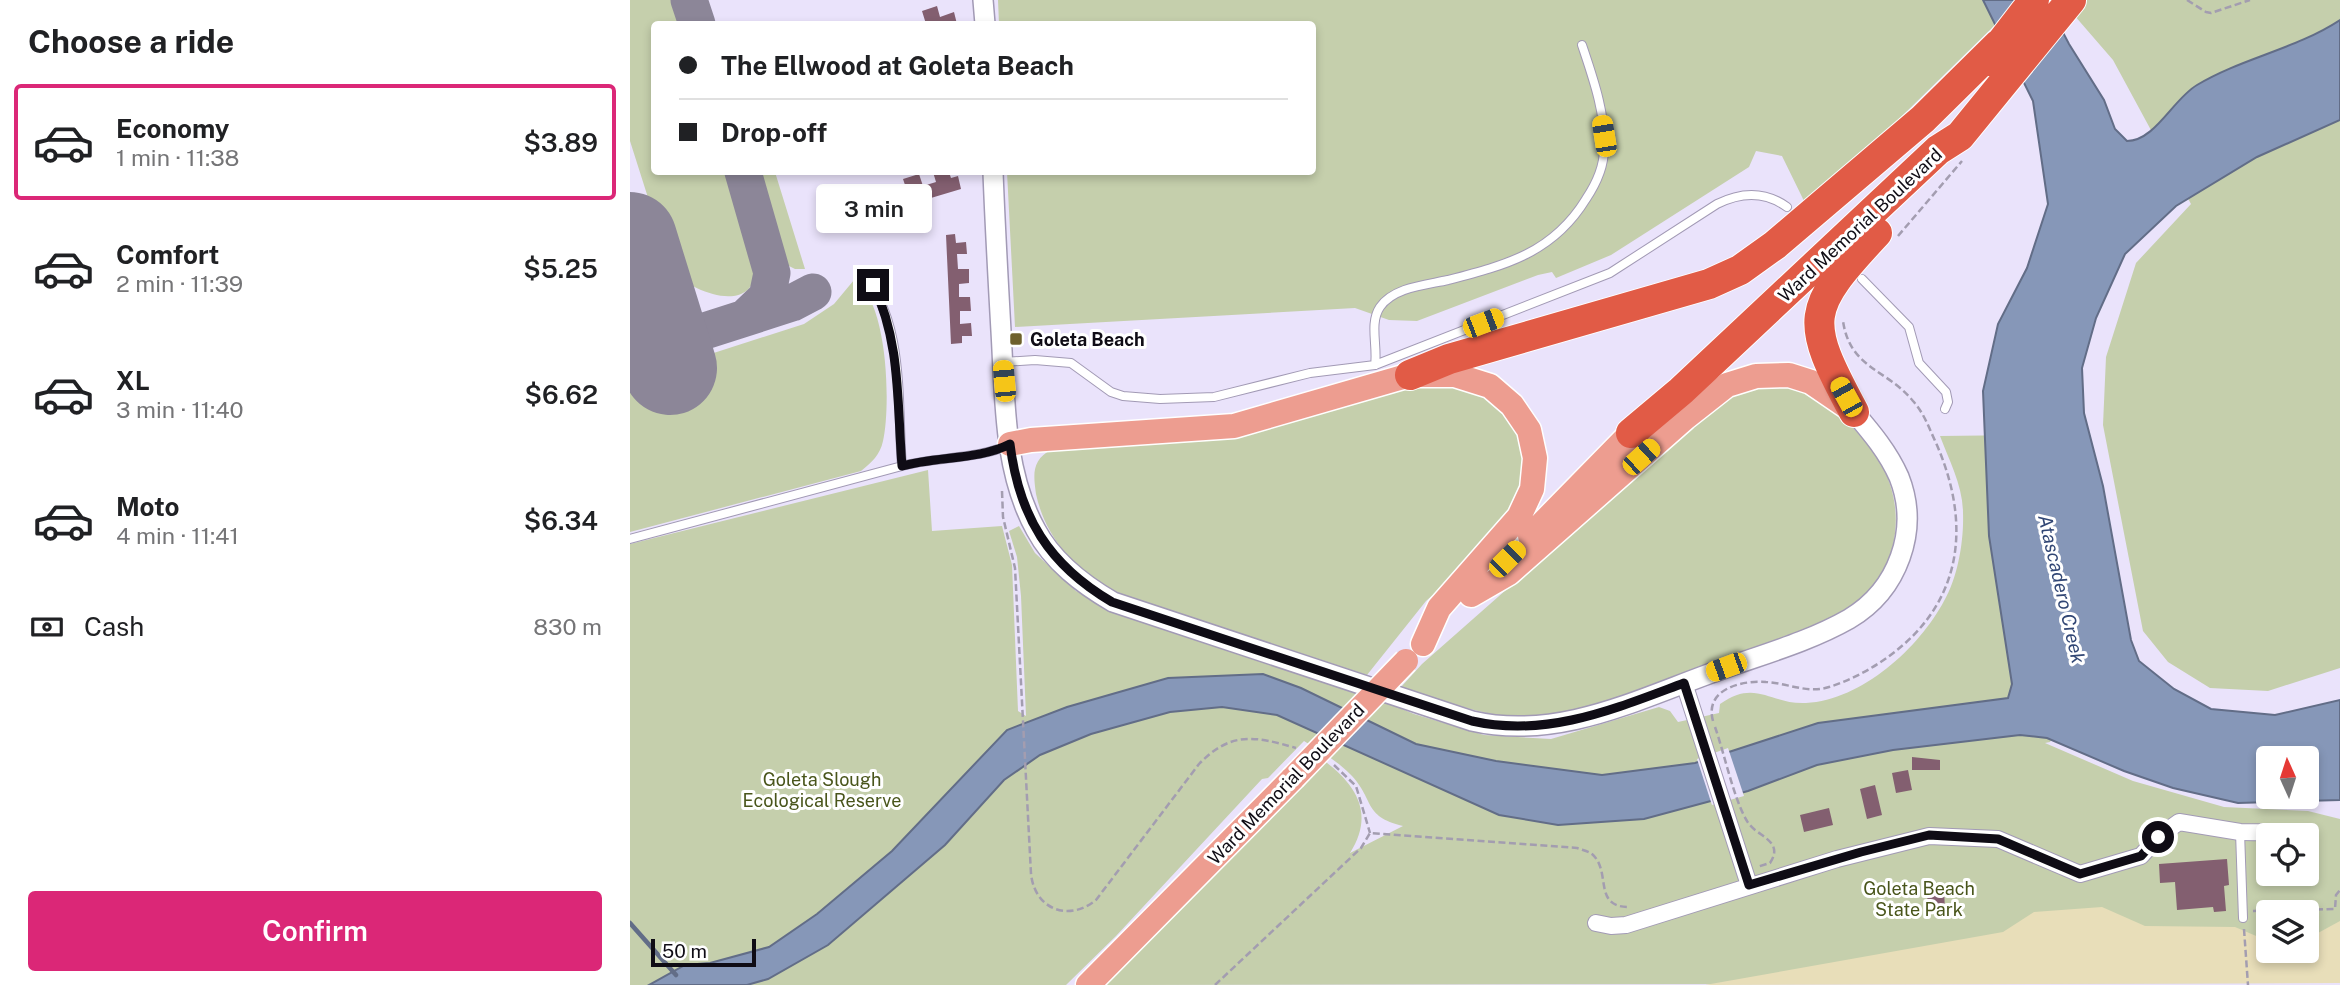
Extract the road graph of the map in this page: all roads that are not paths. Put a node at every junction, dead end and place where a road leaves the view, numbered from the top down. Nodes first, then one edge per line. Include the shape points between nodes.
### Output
1 (983, 0) edge
2 (2034, 0) edge
3 (2071, 0) edge
4 (985, 21) edge
5 (1999, 44) junction
6 (1582, 45) dead end
7 (1960, 136) junction
8 (993, 175) edge
9 (1787, 207) dead end
10 (859, 273) dead end
11 (1862, 279) dead end
12 (1003, 362) junction
13 (1375, 365) junction
14 (1410, 375) junction
15 (1945, 409) dead end
16 (1854, 411) junction
17 (1631, 433) junction
18 (1010, 444) junction
19 (902, 466) junction
20 (630, 538) edge
21 (1471, 595) junction
22 (1415, 652) junction
23 (1684, 683) junction
24 (2240, 832) junction
25 (2256, 832) edge
26 (1749, 885) junction
27 (2243, 915) road end
28 (1596, 923) dead end
29 (1087, 985) edge

1 - 4 street
2 - 5 highway, Ward Memorial Boulevard
3 - 7 highway, Ward Memorial Boulevard
5 - 14 highway via 1880,156 1740,270 1699,287 1448,359
5 - 17 highway, Ward Memorial Boulevard via 1906,155 1669,389
6 - 13 lane via 1597,95 1604,152 1597,180 1581,208 1562,232 1528,254 1409,289 1385,302 1376,317
7 - 16 highway via 1947,158 1844,269 1825,298 1819,317 1821,344
7 - 17 highway, Ward Memorial Boulevard via 1938,150
8 - 12 street
9 - 13 lane via 1764,196 1735,195 1610,273
10 - 19 lane via 873,285 890,332
11 - 15 lane via 1909,327 1919,363 1946,392
12 - 13 lane via 1071,363 1111,392 1160,399 1214,397 1310,373
12 - 18 street
14 - 18 main road via 1234,426
14 - 22 main road via 1455,375 1490,386 1520,414 1532,438 1535,458 1525,508 1439,608
16 - 21 main road via 1811,382 1789,375 1756,376 1727,385 1509,573
16 - 23 street via 1891,461 1905,498 1906,535 1891,579 1860,612 1833,627
17 - 21 main road, Ward Memorial Boulevard
18 - 19 lane via 996,451
18 - 23 street via 1025,506 1048,549 1088,588 1112,602 1498,727 1560,724 1594,716
19 - 20 lane
21 - 22 main road, Ward Memorial Boulevard
22 - 29 main road, Ward Memorial Boulevard, bridge
23 - 26 street
24 - 25 street
24 - 26 street via 2179,822 2141,856 2080,874 1998,839 1929,835
24 - 27 lane
26 - 28 street via 1626,925

